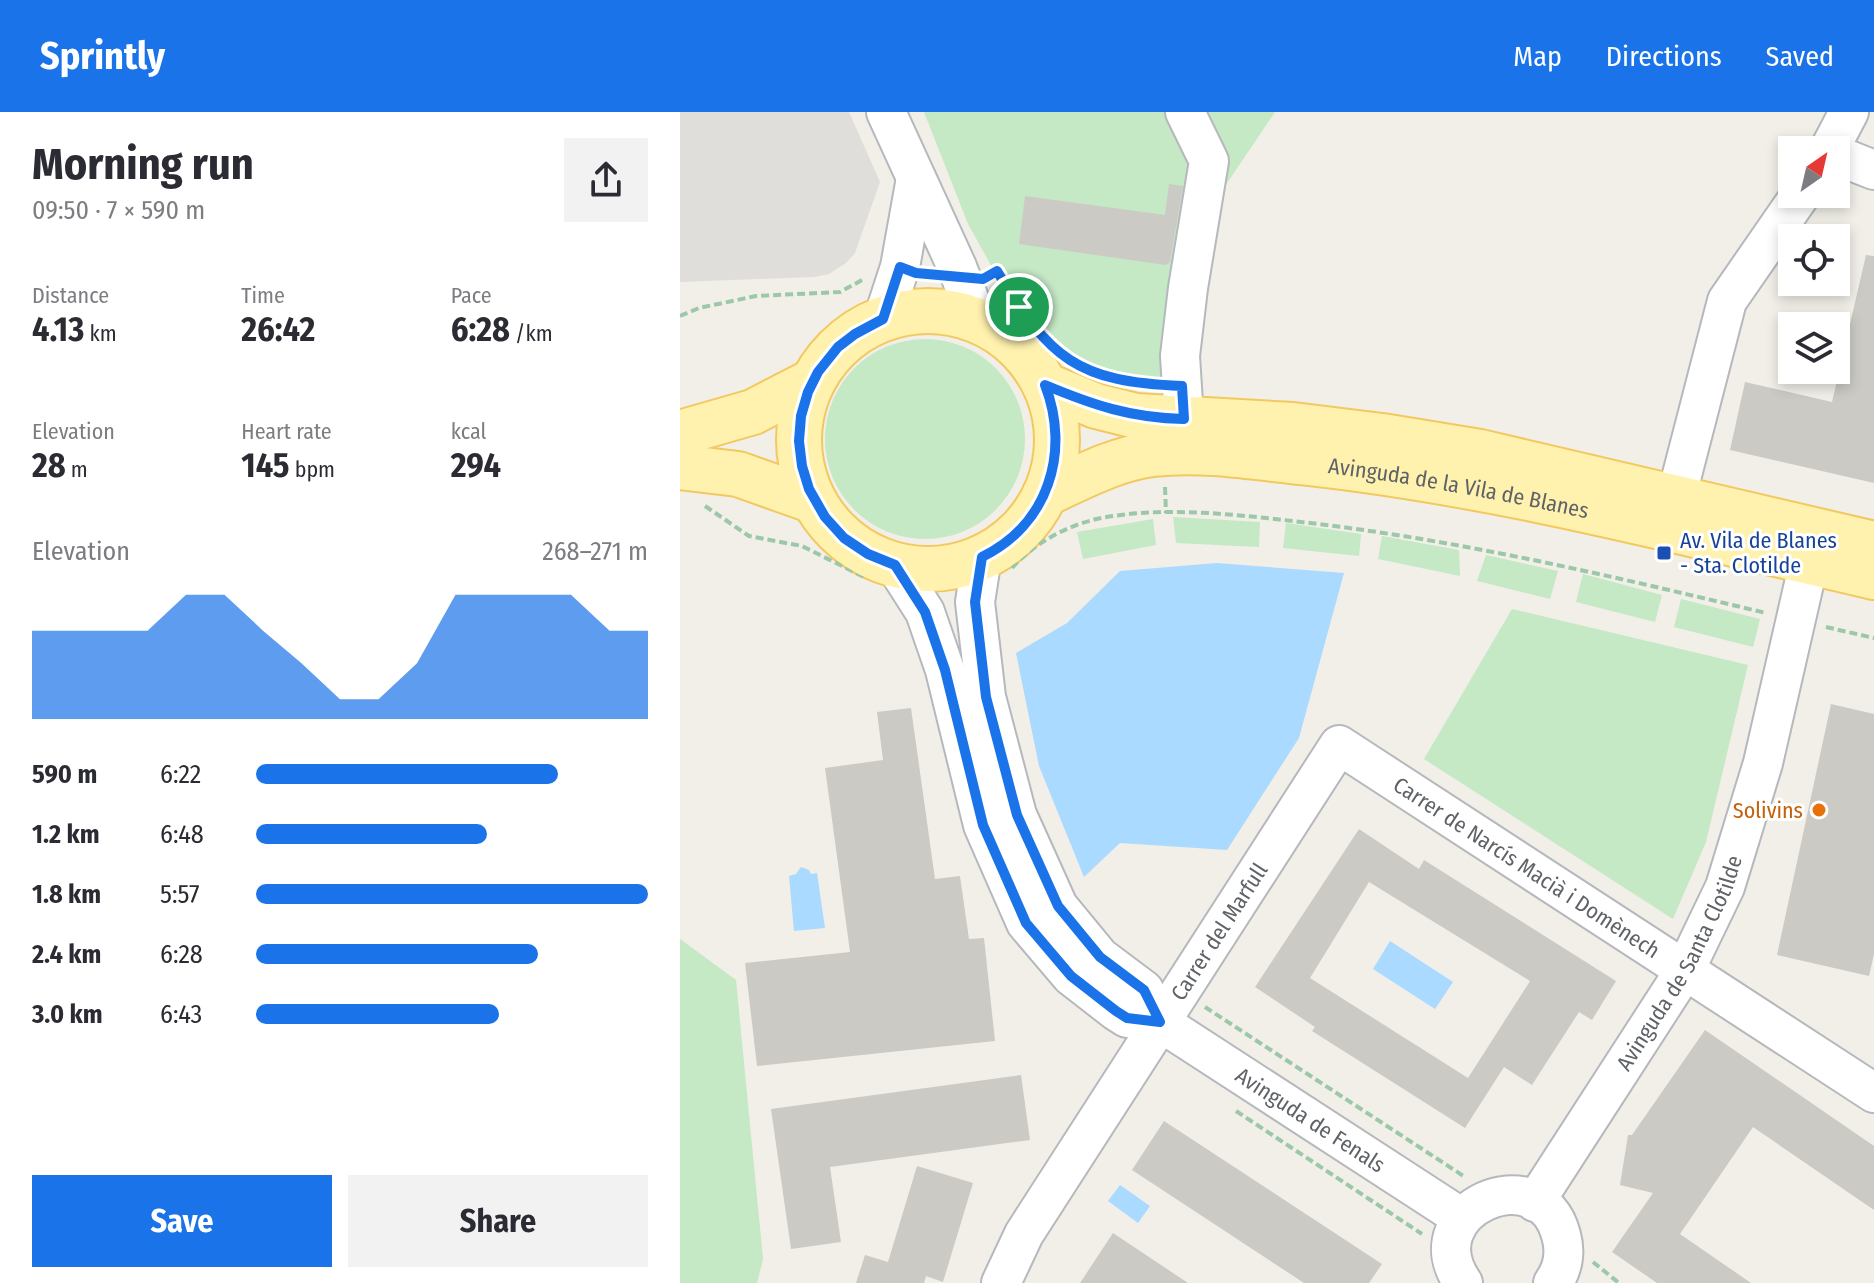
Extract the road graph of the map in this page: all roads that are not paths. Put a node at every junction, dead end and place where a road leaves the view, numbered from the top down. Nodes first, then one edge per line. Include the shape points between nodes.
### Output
1 (886, 112) edge
2 (1185, 112) edge
3 (1849, 112) edge
4 (1836, 136) edge
5 (1850, 161) edge
6 (1874, 170) edge
7 (916, 178) junction
8 (1791, 208) edge
9 (883, 319) junction
10 (978, 322) junction
11 (1056, 373) junction
12 (813, 381) junction
13 (1184, 419) junction
14 (680, 433) edge
15 (680, 467) edge
16 (1045, 494) junction
17 (1676, 498) junction
18 (814, 501) junction
19 (1874, 544) edge
20 (1809, 562) junction
21 (993, 568) junction
22 (885, 574) junction
23 (1874, 577) edge
24 (1339, 745) joint
25 (1685, 970) junction
26 (1160, 1022) junction
27 (1874, 1093) edge
28 (1535, 1202) junction
29 (1462, 1218) junction
30 (1460, 1282) edge
31 (1557, 1282) edge
32 (1001, 1283) edge

1 - 7 street
2 - 13 street via 1209,161 1180,356
3 - 4 street
5 - 6 street
7 - 9 street via 900,267
7 - 10 street
8 - 17 street via 1727,301
9 - 10 main road via 925,311
9 - 12 main road via 846,340
10 - 11 main road
11 - 13 main road via 1109,410
11 - 16 main road via 1056,458
12 - 14 main road via 753,412
12 - 18 main road via 799,441
13 - 17 main road via 1396,438
15 - 18 main road via 738,474
16 - 20 main road, Avinguda de la Vila de Blanes via 1097,469 1136,458 1236,455 1473,488
16 - 21 main road
17 - 19 main road
18 - 22 main road via 852,544 877,558
20 - 23 main road, Avinguda de la Vila de Blanes
20 - 25 street, Avinguda de Santa Clotilde via 1763,763 1725,887
21 - 22 main road
21 - 26 street, Avinguda de Fenals via 975,602 986,697 1017,815 1058,906 1100,957 1144,990
22 - 26 street, Avinguda de Fenals via 925,612 945,670 983,825 1026,923 1071,976 1116,1011 1127,1018
24 - 25 street, Carrer de Narcís Macià i Domènech
24 - 26 street, Carrer del Marfull
25 - 27 street, Carrer de Narcís Macià i Domènech
25 - 28 street, Avinguda de Santa Clotilde
26 - 29 street, Avinguda de Fenals
26 - 32 street, Carrer del Marfull via 1024,1234
28 - 29 street via 1520,1196 1488,1198
28 - 31 street via 1559,1227 1564,1245
29 - 30 street via 1452,1248

